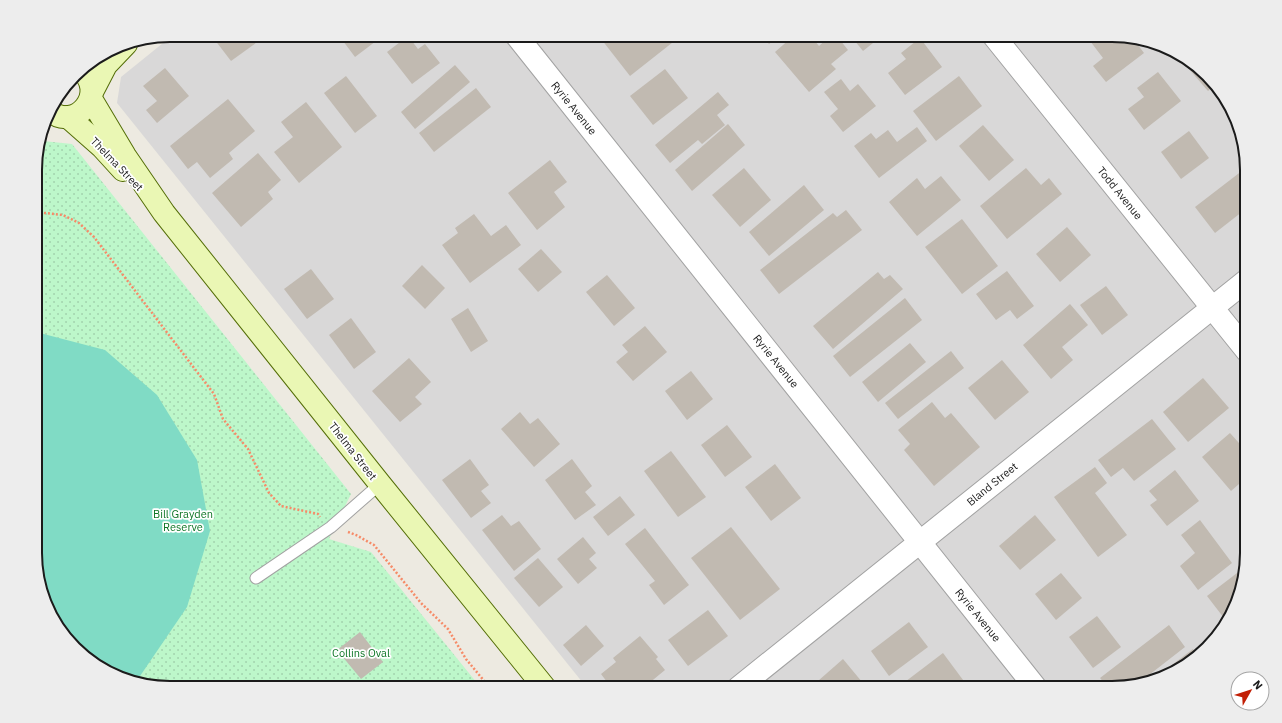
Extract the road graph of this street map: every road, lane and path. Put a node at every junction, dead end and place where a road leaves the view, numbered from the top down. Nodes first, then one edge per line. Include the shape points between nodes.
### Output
1 (522, 42) edge
2 (1000, 42) edge
3 (117, 54) edge
4 (86, 74) edge
5 (91, 95) junction
6 (56, 117) edge
7 (42, 213) edge
8 (164, 213) junction
9 (1240, 286) edge
10 (1212, 308) junction
11 (1240, 342) edge
12 (380, 484) junction
13 (331, 528) junction
14 (920, 542) junction
15 (256, 578) dead end
16 (484, 681) edge
17 (539, 681) edge
18 (747, 681) edge
19 (1030, 681) edge

1 - 14 street, Ryrie Avenue
2 - 10 street, Todd Avenue
3 - 5 main road via 106,65
4 - 5 main road, Thelma Street via 91,83
5 - 6 main road via 82,111 75,115
5 - 8 main road, Thelma Street via 125,156
6 - 8 main road, Thelma Street via 102,147
7 - 13 path via 63,215 79,223 94,237 214,394 223,419 248,449 269,493 281,506 318,514
8 - 12 main road, Thelma Street
9 - 10 street, Bland Street
10 - 11 street, Todd Avenue
10 - 14 street, Bland Street
12 - 13 lane
12 - 17 main road, Thelma Street
13 - 15 lane
13 - 16 path via 356,535 374,545 421,603 448,629 466,659
14 - 18 street, Bland Street
14 - 19 street, Ryrie Avenue

